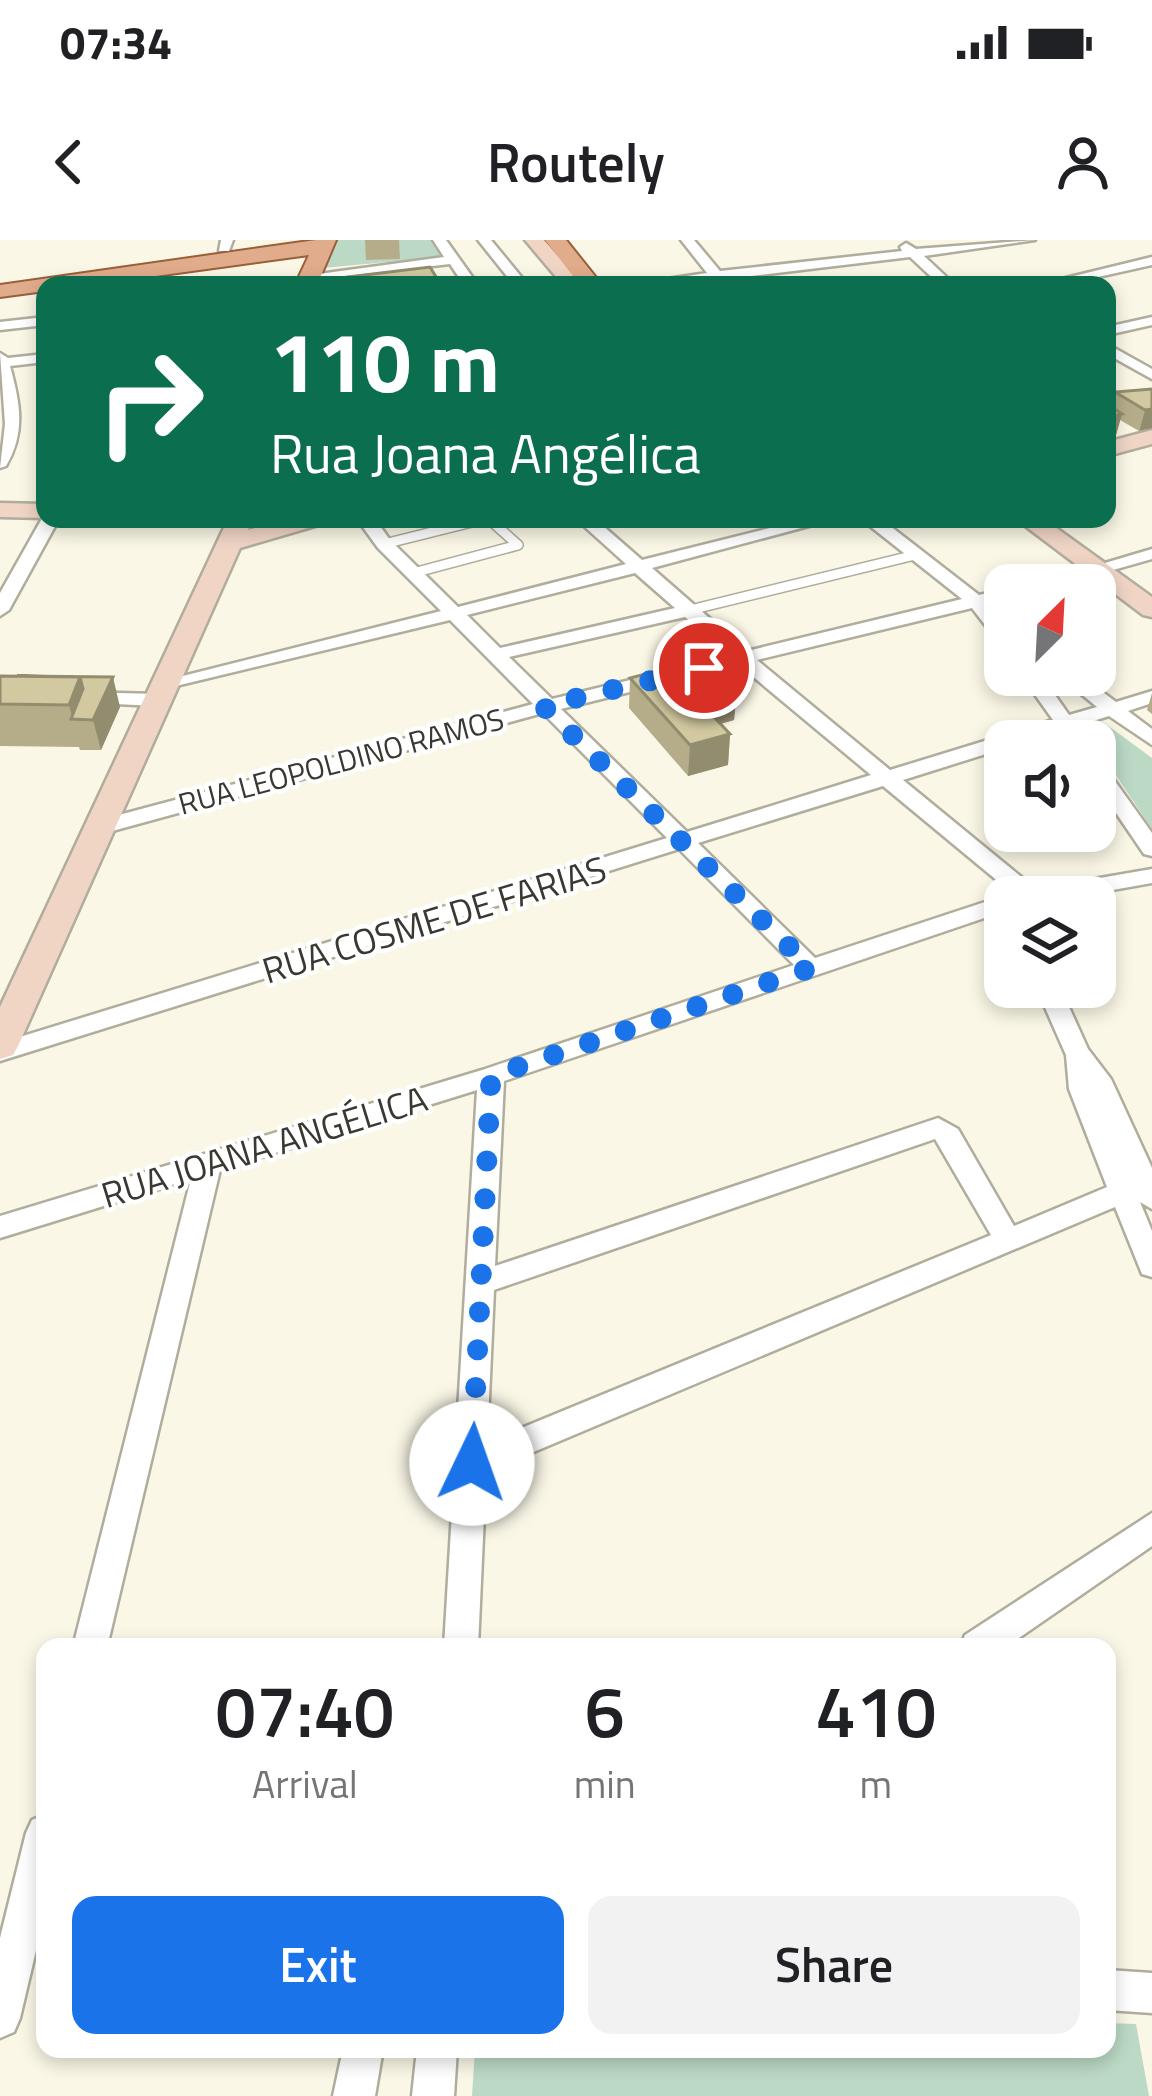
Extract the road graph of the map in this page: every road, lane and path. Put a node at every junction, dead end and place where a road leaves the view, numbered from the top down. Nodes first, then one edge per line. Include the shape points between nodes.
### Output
1 (439, 240) edge
2 (484, 240) edge
3 (534, 240) edge
4 (555, 240) edge
5 (687, 240) edge
6 (899, 240) edge
7 (1029, 240) edge
8 (284, 243) edge
9 (325, 243) edge
10 (226, 244) edge
11 (914, 254) junction
12 (452, 260) junction
13 (1152, 261) edge
14 (89, 276) edge
15 (311, 276) edge
16 (343, 276) edge
17 (464, 276) edge
18 (514, 276) edge
19 (564, 276) edge
20 (584, 276) edge
21 (718, 276) edge
22 (751, 276) edge
23 (938, 276) edge
24 (1084, 276) edge
25 (0, 279) edge
26 (36, 285) edge
27 (0, 291) edge
28 (1152, 321) edge
29 (36, 322) edge
30 (0, 326) edge
31 (1116, 329) edge
32 (1116, 354) edge
33 (36, 359) edge
34 (1152, 359) edge
35 (1, 361) edge
36 (1133, 364) junction
37 (1152, 375) edge
38 (1152, 437) edge
39 (1116, 447) edge
40 (0, 463) edge
41 (0, 510) edge
42 (36, 511) edge
43 (45, 528) edge
44 (372, 528) edge
45 (450, 528) edge
46 (498, 528) edge
47 (596, 528) edge
48 (768, 528) edge
49 (881, 528) edge
50 (1040, 528) edge
51 (236, 530) edge
52 (384, 544) junction
53 (1152, 554) edge
54 (915, 555) junction
55 (1089, 564) edge
56 (1116, 564) edge
57 (642, 566) junction
58 (412, 573) junction
59 (1116, 583) edge
60 (984, 600) edge
61 (977, 602) junction
62 (1152, 609) edge
63 (0, 610) edge
64 (690, 610) junction
65 (984, 610) edge
66 (453, 613) junction
67 (494, 655) junction
68 (744, 659) junction
69 (159, 694) junction
70 (1097, 696) edge
71 (1152, 697) edge
72 (67, 698) edge
73 (543, 706) junction
74 (1115, 709) junction
75 (1072, 720) edge
76 (1152, 739) edge
77 (984, 748) edge
78 (888, 781) junction
79 (1116, 797) edge
80 (97, 828) junction
81 (683, 843) junction
82 (1152, 849) edge
83 (1005, 876) edge
84 (1152, 876) edge
85 (1116, 882) edge
86 (984, 910) edge
87 (811, 968) junction
88 (1057, 1008) edge
89 (0, 1049) edge
90 (491, 1076) junction
91 (208, 1163) junction
92 (1140, 1191) edge
93 (0, 1227) edge
94 (1007, 1239) junction
95 (1152, 1266) edge
96 (481, 1283) junction
97 (472, 1463) junction
98 (1152, 1528) edge
99 (92, 1638) edge
100 (462, 1638) edge
101 (990, 1638) edge
102 (36, 1870) edge
103 (1116, 1991) edge
104 (1152, 1993) edge
105 (0, 2018) edge
106 (361, 2058) edge
107 (436, 2058) edge
108 (354, 2096) edge
109 (433, 2096) edge

1 - 12 street
2 - 18 street
3 - 19 main road
4 - 20 main road
5 - 21 street
6 - 11 street
7 - 11 street
8 - 9 main road
8 - 10 main road
8 - 14 main road
9 - 15 main road
10 - 25 main road
11 - 22 street
11 - 23 street
12 - 16 street
12 - 17 street
13 - 24 street
26 - 27 main road
28 - 31 street
29 - 30 street
32 - 36 street
33 - 35 street
34 - 36 street
35 - 40 street via 16,422
36 - 37 street
38 - 39 main road
41 - 42 main road
43 - 63 street
44 - 52 street
45 - 52 lane
46 - 58 lane via 518,545
47 - 57 street
48 - 57 street
49 - 54 street
50 - 55 main road
51 - 69 main road
52 - 58 street
53 - 56 street
54 - 61 street
54 - 64 lane
57 - 64 street
57 - 66 street
58 - 66 street
59 - 62 main road
60 - 61 street, RUA LEOPOLDINO RAMOS
61 - 65 street
61 - 68 street, RUA LEOPOLDINO RAMOS
64 - 67 street
64 - 68 street
66 - 67 street
66 - 69 street
67 - 73 street
68 - 73 street, RUA LEOPOLDINO RAMOS
68 - 78 street
69 - 72 street
69 - 80 main road
70 - 74 street
71 - 74 street, RUA COSME DE FARIAS
73 - 80 street, RUA LEOPOLDINO RAMOS
73 - 81 street
74 - 75 street, RUA COSME DE FARIAS
74 - 76 street
77 - 78 street, RUA COSME DE FARIAS
78 - 81 street, RUA COSME DE FARIAS
78 - 83 street
79 - 82 street
80 - 89 main road
81 - 87 street
81 - 89 street, RUA COSME DE FARIAS
84 - 85 street
86 - 87 street, RUA JOANA ANGÉLICA
87 - 90 street, RUA JOANA ANGÉLICA
88 - 92 street via 1082,1090
90 - 91 street, RUA JOANA ANGÉLICA
90 - 96 street
91 - 93 street, RUA JOANA ANGÉLICA
91 - 99 street
92 - 94 street
92 - 95 street
94 - 96 street via 950,1136 929,1129
94 - 97 street
96 - 97 street
97 - 100 street
98 - 101 street
102 - 105 street
103 - 104 street
106 - 108 street
107 - 109 street

